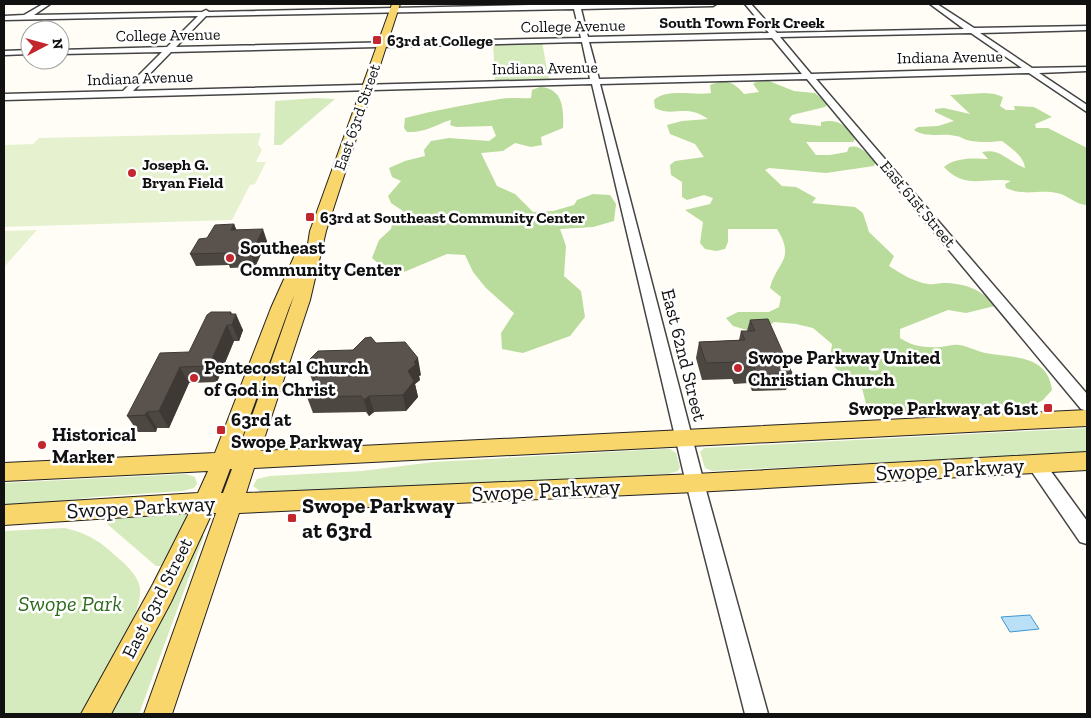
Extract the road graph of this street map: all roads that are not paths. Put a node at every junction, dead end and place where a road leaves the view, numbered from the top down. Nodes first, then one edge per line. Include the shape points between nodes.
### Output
1 (47, 4) edge
2 (214, 4) edge
3 (713, 4) edge
4 (748, 4) edge
5 (933, 4) edge
6 (576, 5) edge
7 (395, 7) edge
8 (204, 14) junction
9 (4, 18) edge
10 (24, 18) junction
11 (1087, 28) edge
12 (972, 31) junction
13 (775, 35) junction
14 (584, 40) junction
15 (382, 44) junction
16 (169, 49) junction
17 (20, 52) edge
18 (70, 52) edge
19 (4, 53) edge
20 (1087, 69) edge
21 (1030, 70) junction
22 (809, 76) junction
23 (595, 81) junction
24 (367, 87) junction
25 (125, 94) junction
26 (4, 97) edge
27 (1087, 109) edge
28 (318, 231) junction
29 (1087, 405) edge
30 (1087, 418) edge
31 (684, 437) junction
32 (246, 460) junction
33 (223, 461) junction
34 (1087, 461) edge
35 (1036, 464) junction
36 (4, 472) edge
37 (695, 483) junction
38 (206, 502) junction
39 (231, 503) junction
40 (4, 515) edge
41 (1087, 536) edge
42 (95, 714) edge
43 (158, 714) edge
44 (756, 714) edge

1 - 10 street
2 - 8 street
3 - 6 street
4 - 13 street, East 61st Street
5 - 12 street
6 - 7 street
6 - 14 street, East 62nd Street
7 - 8 street
7 - 15 main road, East 63rd Street
8 - 10 street
8 - 16 street
9 - 10 street
11 - 12 street, College Avenue
12 - 13 street, College Avenue
12 - 21 street
13 - 14 street, College Avenue
13 - 22 street, East 61st Street
14 - 15 street, College Avenue
14 - 23 street, East 62nd Street
15 - 16 street, College Avenue
15 - 24 main road, East 63rd Street
16 - 18 street, College Avenue
16 - 25 street
17 - 19 street
20 - 21 street, Indiana Avenue
21 - 22 street, Indiana Avenue
21 - 27 street
22 - 23 street, Indiana Avenue
22 - 29 street, East 61st Street
23 - 24 street, Indiana Avenue
23 - 31 street, East 62nd Street
24 - 25 street, Indiana Avenue
24 - 28 main road, East 63rd Street
25 - 26 street, Indiana Avenue
28 - 32 main road, East 63rd Street via 295,319
28 - 33 main road, East 63rd Street via 308,243 280,308
30 - 31 main road
31 - 32 main road
31 - 37 street, East 62nd Street
32 - 33 main road
32 - 39 main road, East 63rd Street
33 - 36 main road
33 - 38 main road, East 63rd Street
34 - 35 main road, Swope Parkway
35 - 37 main road, Swope Parkway
35 - 41 street
37 - 39 main road, Swope Parkway
37 - 44 street, East 62nd Street
38 - 39 main road, Swope Parkway
38 - 40 main road, Swope Parkway
38 - 42 main road, East 63rd Street via 162,593
39 - 43 main road, East 63rd Street

